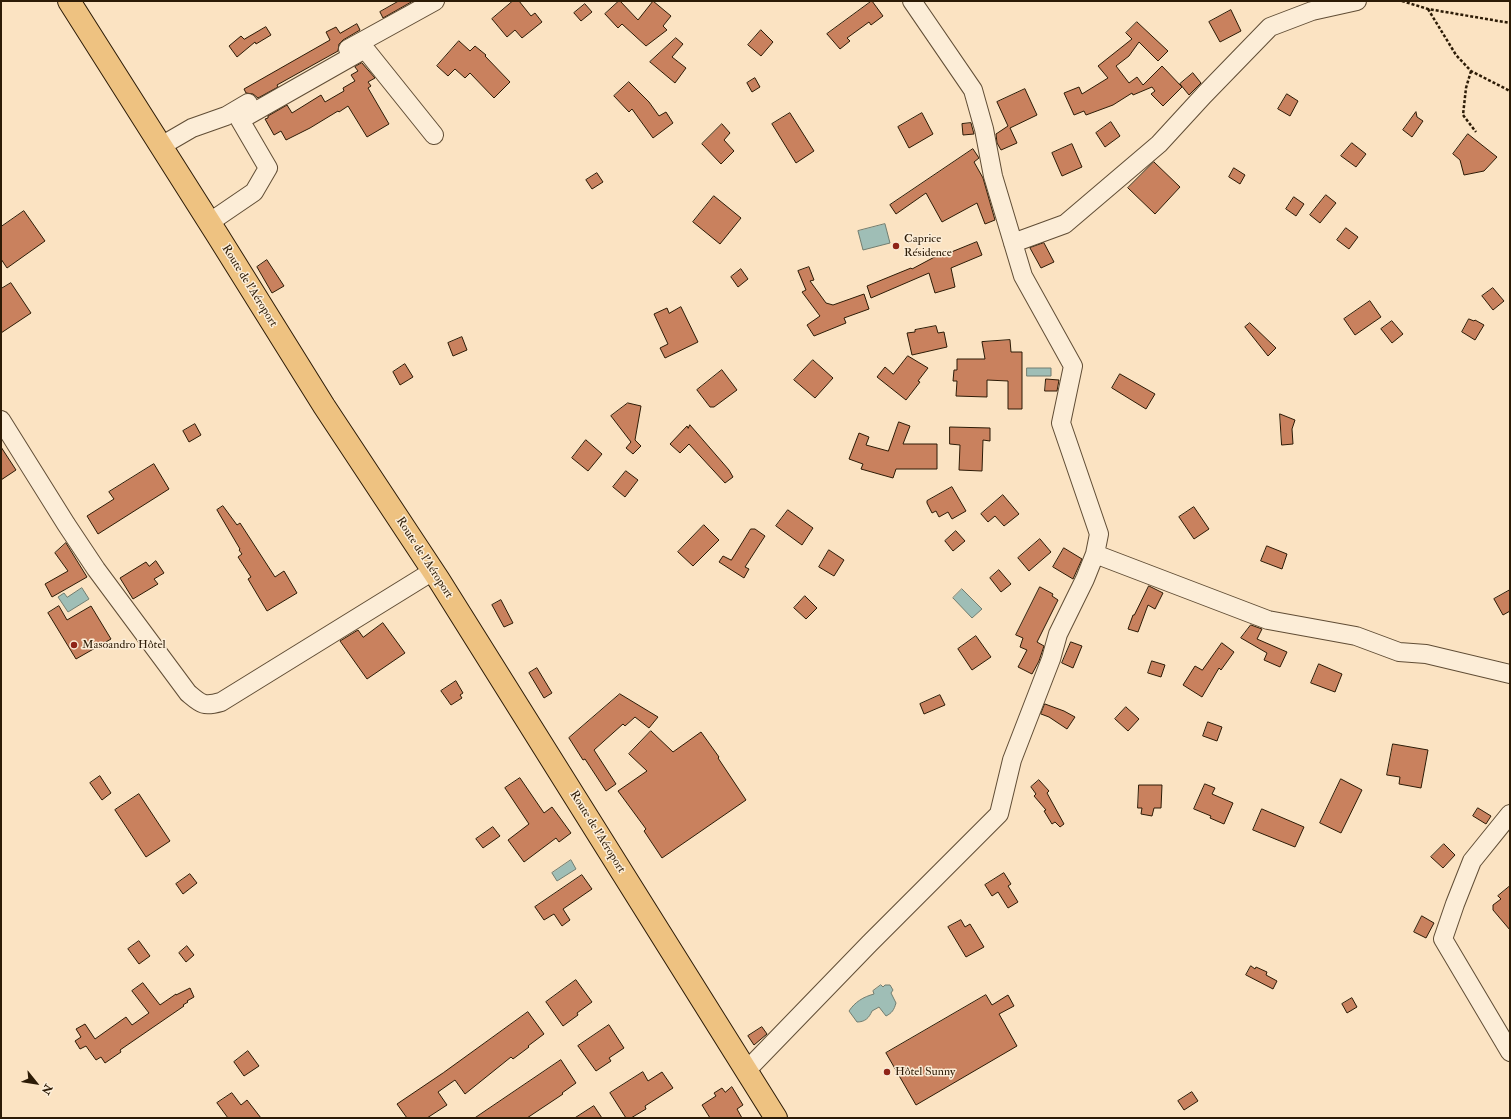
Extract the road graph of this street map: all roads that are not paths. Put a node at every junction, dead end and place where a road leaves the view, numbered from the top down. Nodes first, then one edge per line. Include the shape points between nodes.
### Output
1 (69, 1) edge
2 (912, 1) edge
3 (1357, 1) edge
4 (434, 6) edge
5 (365, 49) junction
6 (434, 135) dead end
7 (167, 142) junction
8 (217, 218) junction
9 (1013, 242) junction
10 (1, 420) edge
11 (1095, 554) junction
12 (433, 571) junction
13 (1510, 674) edge
14 (1510, 814) edge
15 (1510, 1052) edge
16 (747, 1070) junction
17 (776, 1118) edge

1 - 7 main road, Route de l'Aéroport
2 - 9 street via 974,90 993,176
3 - 9 street via 1312,11 1270,27 1159,144 1065,224
4 - 5 street
4 - 7 street via 226,116 192,128
5 - 6 street
5 - 8 street via 240,120 268,168 254,192
7 - 8 main road, Route de l'Aéroport
8 - 12 main road, Route de l'Aéroport via 324,406
9 - 11 street via 1023,276 1073,366 1061,423 1099,534
10 - 12 street via 96,569 188,693 200,704 209,706 221,702
11 - 13 street via 1268,620 1356,636 1399,652 1426,654
11 - 16 street via 1058,634 1012,760 999,814
12 - 16 main road, Route de l'Aéroport
14 - 15 street via 1472,861 1443,939
16 - 17 main road, Route de l'Aéroport

